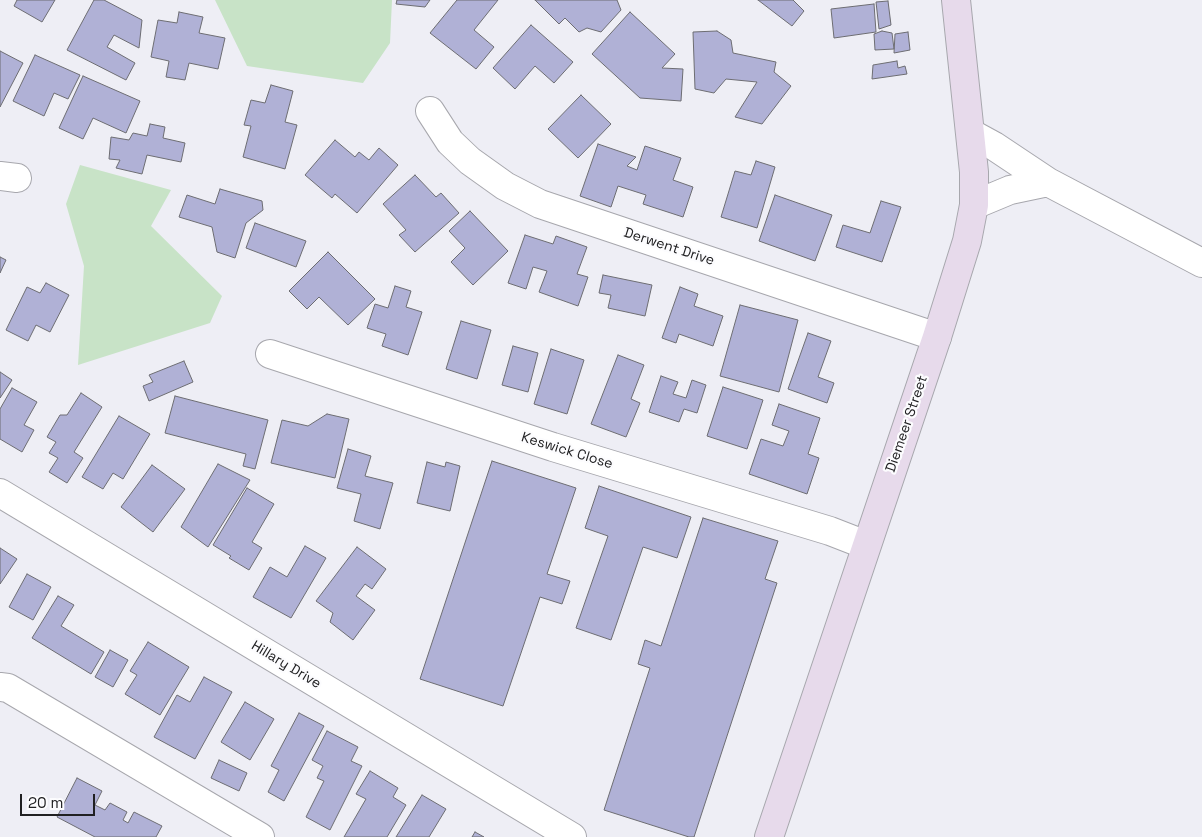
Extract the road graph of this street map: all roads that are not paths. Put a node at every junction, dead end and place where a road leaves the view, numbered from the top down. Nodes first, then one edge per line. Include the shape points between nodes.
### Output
1 (956, 0) edge
2 (430, 111) dead end
3 (972, 134) junction
4 (1048, 182) junction
5 (974, 205) junction
6 (1202, 263) edge
7 (937, 337) junction
8 (270, 354) dead end
9 (0, 493) edge
10 (866, 545) junction
11 (0, 687) edge
12 (260, 837) edge
13 (572, 837) edge
14 (770, 837) edge

1 - 3 street, Diemeer Street
2 - 7 street, Derwent Drive via 450,142 470,161 505,186 540,204
3 - 4 street
3 - 5 street, Diemeer Street
4 - 5 street via 1010,190
4 - 6 street
5 - 7 street, Diemeer Street via 967,241
7 - 10 street, Diemeer Street
8 - 10 street, Keswick Close
9 - 13 street, Hillary Drive
10 - 14 street, Diemeer Street
11 - 12 street via 17,693

